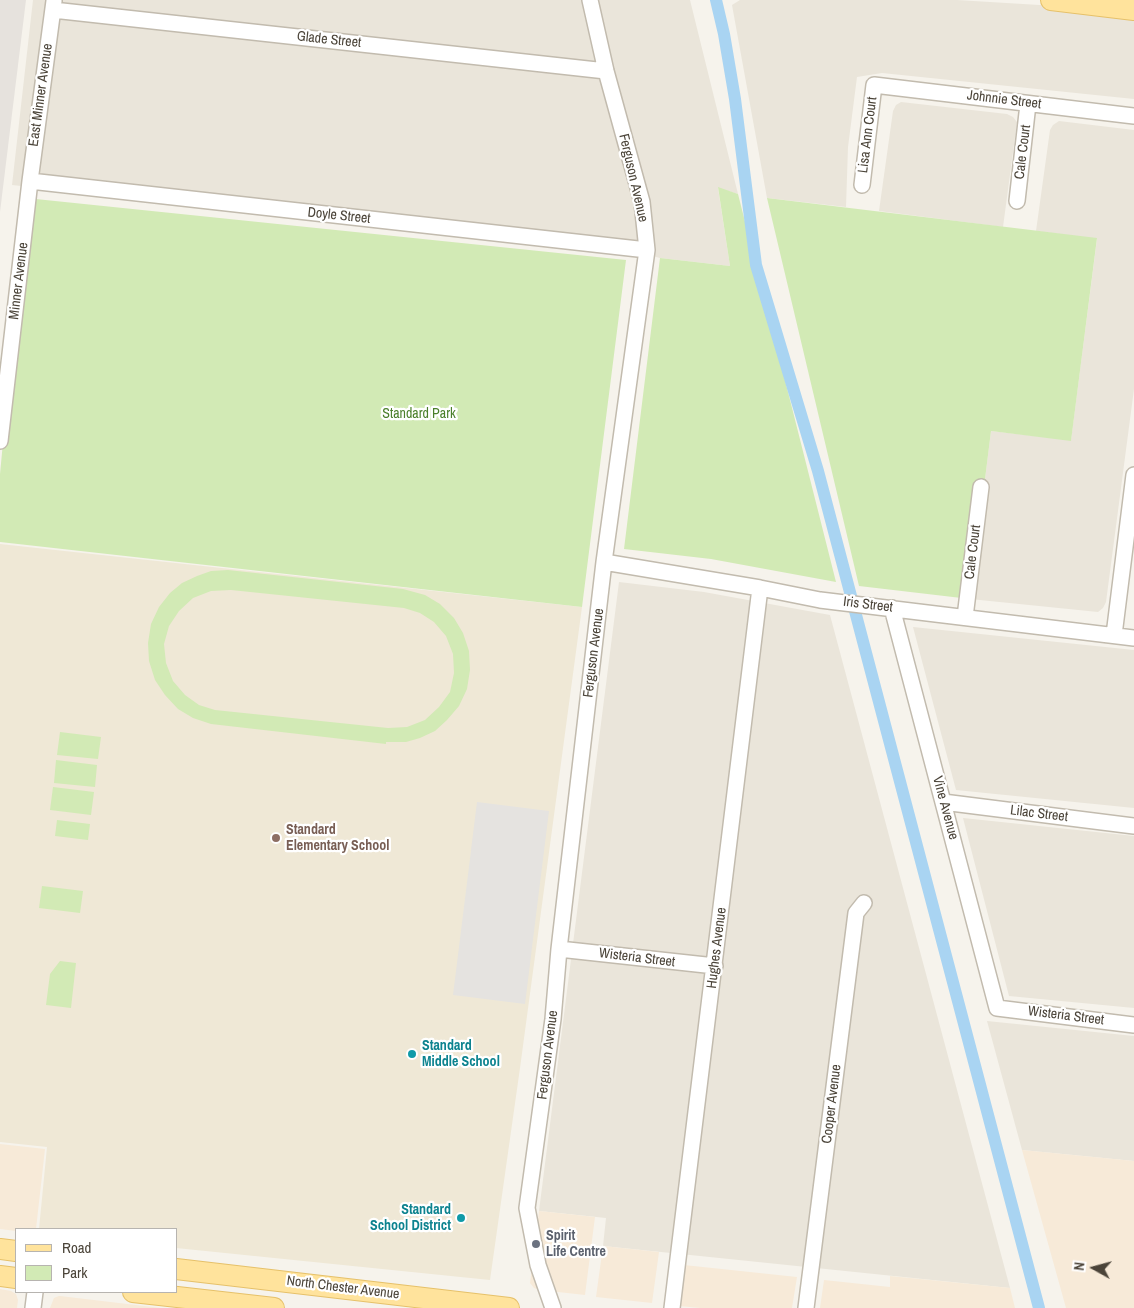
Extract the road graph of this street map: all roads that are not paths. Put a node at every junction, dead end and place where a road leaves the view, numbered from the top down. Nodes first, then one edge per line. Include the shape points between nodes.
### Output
1 (590, 0) edge
2 (1051, 0) edge
3 (53, 5) edge
4 (1134, 10) edge
5 (606, 70) junction
6 (874, 84) joint
7 (1028, 104) junction
8 (1134, 116) edge
9 (30, 181) junction
10 (862, 185) dead end
11 (1017, 200) dead end
12 (647, 250) junction
13 (0, 441) edge
14 (1134, 475) edge
15 (981, 487) dead end
16 (604, 562) junction
17 (760, 588) junction
18 (892, 608) junction
19 (965, 617) junction
20 (1114, 635) junction
21 (1134, 638) edge
22 (943, 802) junction
23 (1134, 826) edge
24 (864, 903) dead end
25 (559, 949) junction
26 (715, 966) junction
27 (997, 1008) joint
28 (1134, 1025) edge
29 (0, 1249) edge
30 (15, 1251) edge
31 (178, 1269) edge
32 (0, 1276) edge
33 (15, 1278) edge
34 (35, 1293) edge
35 (139, 1293) edge
36 (209, 1304) edge
37 (33, 1308) edge
38 (274, 1308) edge
39 (509, 1308) edge
40 (553, 1308) edge
41 (672, 1308) edge
42 (806, 1308) edge

1 - 5 street, Ferguson Avenue
2 - 4 main road
3 - 5 street, Glade Street
3 - 9 street, East Minner Avenue
5 - 12 street, Ferguson Avenue via 642,202
6 - 7 street, Johnnie Street
6 - 10 street, Lisa Ann Court
7 - 8 street, Johnnie Street
7 - 11 street, Cale Court
9 - 12 street, Doyle Street
9 - 13 street, Minner Avenue
12 - 16 street, Ferguson Avenue
14 - 20 street
15 - 19 street, Cale Court
16 - 17 street, Iris Street
16 - 25 street, Ferguson Avenue
17 - 18 street, Iris Street via 820,600
17 - 26 street, Hughes Avenue
18 - 19 street, Iris Street
18 - 22 street, Vine Avenue
19 - 20 street, Iris Street
20 - 21 street, Iris Street
22 - 23 street, Lilac Street
22 - 27 street, Vine Avenue
24 - 42 street, Cooper Avenue via 856,912
25 - 26 street, Wisteria Street
25 - 40 street, Ferguson Avenue via 553,1019 527,1208 538,1265
26 - 41 street, Hughes Avenue
27 - 28 street, Wisteria Street
29 - 30 main road
31 - 39 main road, North Chester Avenue
32 - 33 main road
34 - 37 street
35 - 36 main road
36 - 38 main road

